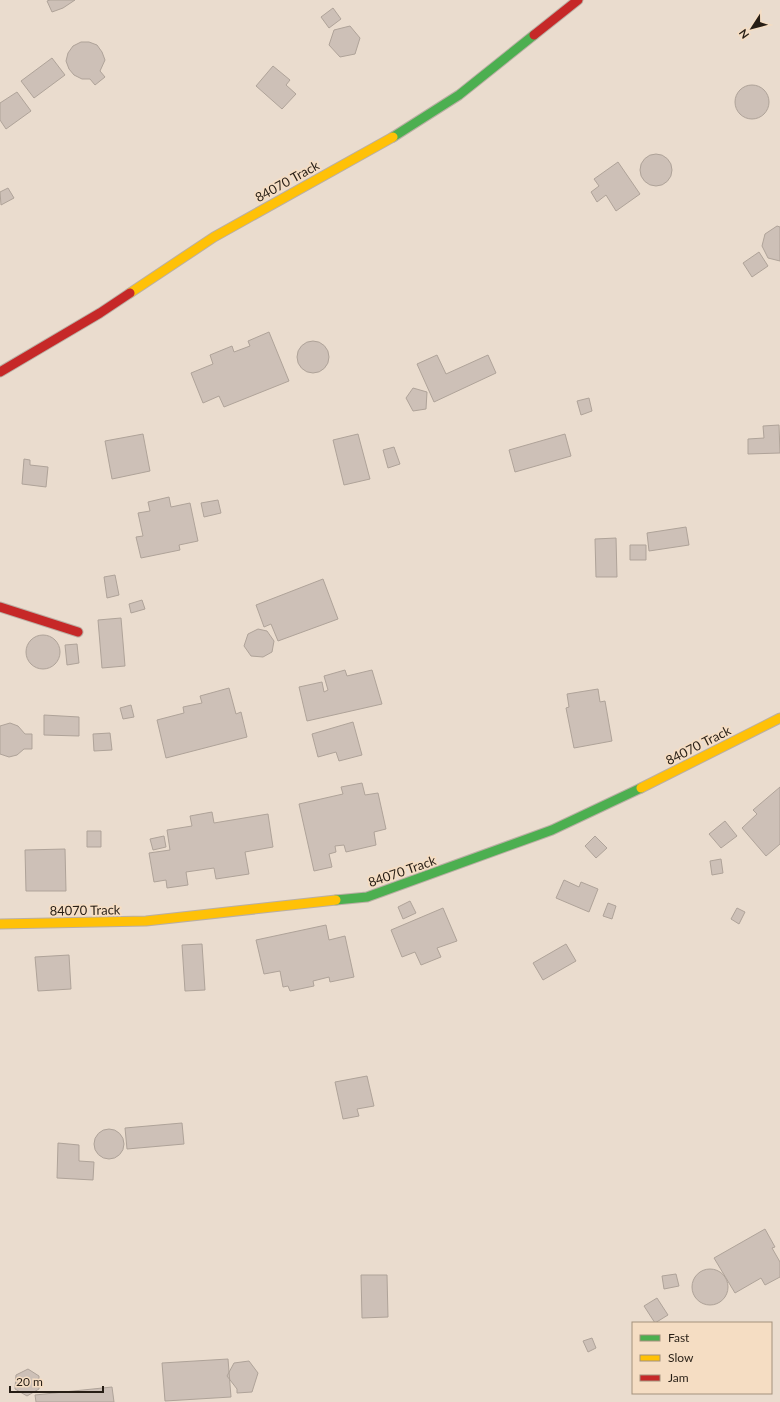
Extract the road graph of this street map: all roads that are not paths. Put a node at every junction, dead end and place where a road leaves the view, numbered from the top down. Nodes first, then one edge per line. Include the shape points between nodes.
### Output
1 (578, 0) edge
2 (0, 372) edge
3 (0, 607) edge
4 (78, 632) dead end
5 (780, 718) edge
6 (0, 924) edge

1 - 2 street, 84070 Track via 459,95 411,127 214,236 100,313
3 - 4 street
5 - 6 street, 84070 Track via 552,830 367,897 146,921

